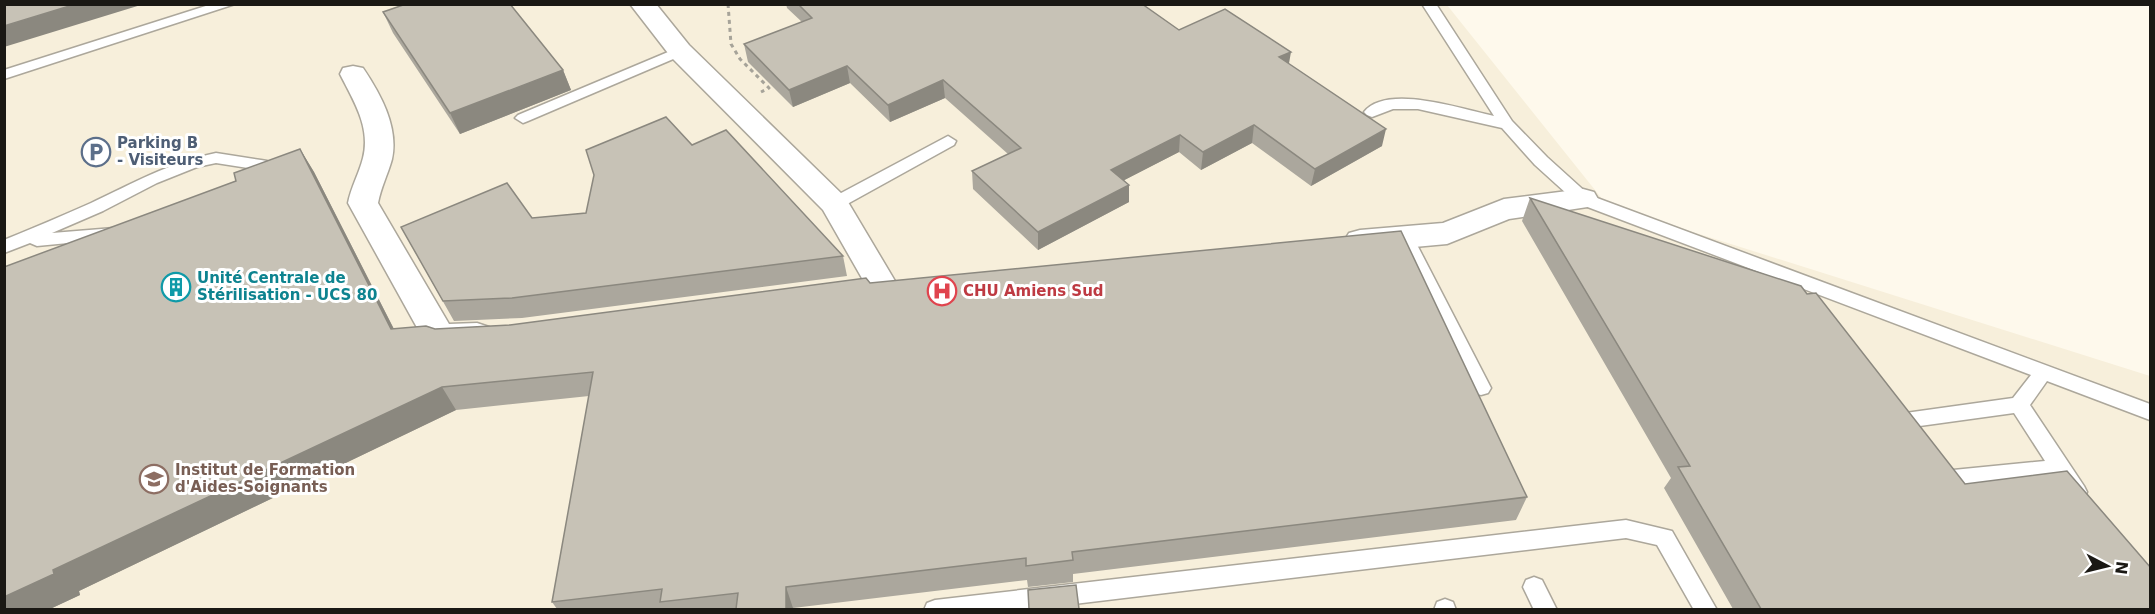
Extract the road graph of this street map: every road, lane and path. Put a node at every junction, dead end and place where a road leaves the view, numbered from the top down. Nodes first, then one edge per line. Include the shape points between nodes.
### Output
1 (228, 4) edge
2 (642, 4) edge
3 (728, 4) edge
4 (1429, 4) edge
5 (680, 51) junction
6 (353, 74) dead end
7 (4, 75) edge
8 (734, 104) junction
9 (1372, 112) dead end
10 (523, 118) dead end
11 (1507, 124) junction
12 (948, 141) dead end
13 (261, 165) edge
14 (1583, 199) junction
15 (834, 204) junction
16 (130, 234) edge
17 (1404, 237) junction
18 (1332, 244) edge
19 (9, 245) edge
20 (848, 291) edge
21 (501, 334) edge
22 (2043, 373) junction
23 (1481, 388) dead end
24 (2019, 405) junction
25 (2151, 412) edge
26 (1898, 421) edge
27 (2061, 468) junction
28 (1953, 478) edge
29 (2087, 503) edge
30 (1534, 587) dead end
31 (935, 609) edge
32 (1546, 609) edge
33 (1706, 609) edge

1 - 7 lane
2 - 5 street
3 - 8 path via 731,44 769,88
4 - 11 lane
5 - 8 street
5 - 10 lane
6 - 21 street via 380,132 379,151 363,203 437,333 449,337
8 - 15 street
9 - 11 lane via 1391,104 1418,104
11 - 14 lane
12 - 15 lane
13 - 19 lane via 216,158 193,163
14 - 17 street via 1504,209 1447,233
14 - 22 lane
15 - 20 street via 894,285
16 - 19 lane via 66,236
17 - 18 street
17 - 23 lane
22 - 24 lane
22 - 25 lane
24 - 26 lane
24 - 27 lane
27 - 28 lane
27 - 29 lane
30 - 32 lane
31 - 33 lane via 1626,529 1664,537

